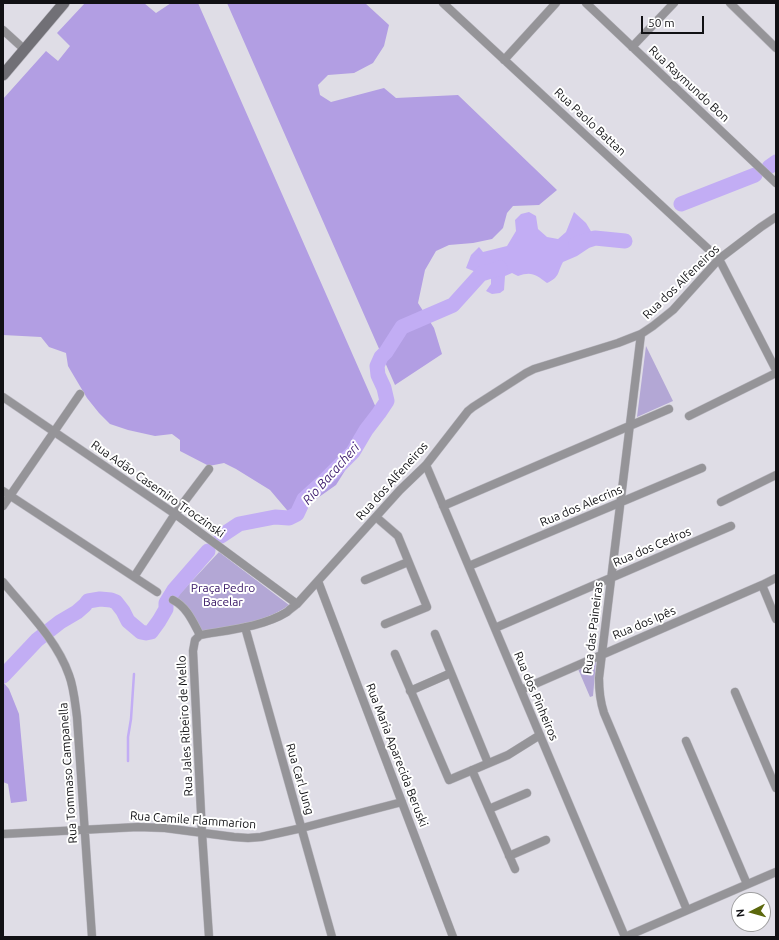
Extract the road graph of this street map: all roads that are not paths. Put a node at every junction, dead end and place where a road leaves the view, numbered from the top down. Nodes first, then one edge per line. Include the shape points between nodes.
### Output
1 (64, 3) edge
2 (444, 3) edge
3 (556, 3) edge
4 (586, 3) edge
5 (674, 3) edge
6 (730, 3) edge
7 (3, 30) edge
8 (632, 46) junction
9 (776, 48) edge
10 (25, 50) junction
11 (504, 60) junction
12 (3, 75) edge
13 (776, 183) edge
14 (776, 217) edge
15 (719, 259) junction
16 (641, 334) junction
17 (776, 371) edge
18 (80, 394) dead end
19 (3, 397) edge
20 (669, 409) dead end
21 (688, 416) dead end
22 (630, 426) junction
23 (54, 432) junction
24 (426, 465) junction
25 (702, 468) dead end
26 (209, 469) dead end
27 (776, 475) edge
28 (6, 493) edge
29 (621, 502) junction
30 (721, 502) dead end
31 (3, 506) edge
32 (443, 506) junction
33 (176, 514) junction
34 (376, 516) junction
35 (731, 526) dead end
36 (408, 562) junction
37 (469, 566) junction
38 (134, 577) junction
39 (611, 578) junction
40 (776, 578) edge
41 (365, 580) dead end
42 (318, 581) junction
43 (3, 582) edge
44 (762, 585) junction
45 (157, 592) dead end
46 (173, 600) dead end
47 (297, 604) junction
48 (776, 619) edge
49 (385, 624) dead end
50 (245, 626) junction
51 (495, 628) junction
52 (435, 634) dead end
53 (200, 635) junction
54 (394, 654) dead end
55 (602, 655) junction
56 (451, 673) junction
57 (410, 690) junction
58 (521, 690) junction
59 (735, 692) dead end
60 (540, 735) junction
61 (686, 741) dead end
62 (488, 763) junction
63 (472, 770) junction
64 (776, 788) edge
65 (527, 793) dead end
66 (402, 802) junction
67 (489, 810) junction
68 (302, 828) junction
69 (85, 829) junction
70 (202, 833) junction
71 (3, 834) edge
72 (546, 840) dead end
73 (509, 856) junction
74 (515, 869) dead end
75 (775, 874) edge
76 (747, 884) junction
77 (687, 910) junction
78 (92, 937) edge
79 (209, 937) edge
80 (332, 937) edge
81 (453, 937) edge
82 (625, 937) edge

1 - 10 main road
2 - 11 street, Rua Paolo Battan
3 - 11 street
4 - 8 street, Rua Raymundo Bon
5 - 8 street
6 - 9 street
7 - 10 street
8 - 13 street, Rua Raymundo Bon
10 - 12 main road
11 - 15 street, Rua Paolo Battan
14 - 15 street, Rua dos Alfeneiros
15 - 16 street, Rua dos Alfeneiros via 672,310
15 - 17 street
16 - 22 street, Rua das Paineiras
16 - 24 street, Rua dos Alfeneiros via 526,373 468,411
17 - 21 street
18 - 23 street
19 - 23 street, Rua Adão Casemiro Troczinski
20 - 22 street
22 - 29 street, Rua das Paineiras
22 - 32 street
23 - 28 street
23 - 33 street, Rua Adão Casemiro Troczinski
24 - 32 street, Rua dos Pinheiros
24 - 34 street, Rua dos Alfeneiros
25 - 29 street, Rua dos Alecrins
26 - 33 street
27 - 30 street
28 - 31 street
28 - 38 street
29 - 37 street, Rua dos Alecrins
29 - 39 street, Rua das Paineiras
32 - 37 street, Rua dos Pinheiros
33 - 38 street
33 - 47 street, Rua Adão Casemiro Troczinski
34 - 36 street via 398,536
34 - 42 street, Rua dos Alfeneiros
35 - 39 street, Rua dos Cedros
36 - 41 street
36 - 49 street via 427,607
37 - 51 street, Rua dos Pinheiros
38 - 45 street
39 - 51 street, Rua dos Cedros
39 - 55 street, Rua das Paineiras
40 - 44 street, Rua dos Ipês
42 - 47 street, Rua dos Alfeneiros
42 - 66 street, Rua Maria Aparecida Beruski
43 - 69 street, Rua Tommaso Campanella via 49,637 70,676 79,740
44 - 48 street
44 - 55 street, Rua dos Ipês
46 - 53 street via 181,605
47 - 50 street, Rua dos Alfeneiros via 275,618
50 - 53 street, Rua dos Alfeneiros
50 - 68 street, Rua Carl Jung
51 - 58 street, Rua dos Pinheiros
52 - 56 street
53 - 70 street, Rua Jales Ribeiro de Mello via 192,651
54 - 57 street
55 - 58 street, Rua dos Ipês
55 - 77 street, Rua das Paineiras via 599,678 600,702
56 - 57 street
56 - 62 street
57 - 63 street via 449,780
58 - 60 street, Rua dos Pinheiros
59 - 64 street
60 - 62 street via 508,755
60 - 82 street, Rua dos Pinheiros
61 - 76 street
62 - 63 street
63 - 67 street
65 - 67 street
66 - 68 street, Rua Camile Flammarion
66 - 81 street, Rua Maria Aparecida Beruski
67 - 73 street
68 - 70 street, Rua Camile Flammarion via 248,838
68 - 80 street, Rua Carl Jung
69 - 70 street, Rua Camile Flammarion via 152,827
69 - 71 street, Rua Camile Flammarion
69 - 78 street, Rua Tommaso Campanella
70 - 79 street, Rua Jales Ribeiro de Mello
72 - 73 street
73 - 74 street
75 - 76 street
76 - 77 street
77 - 82 street

